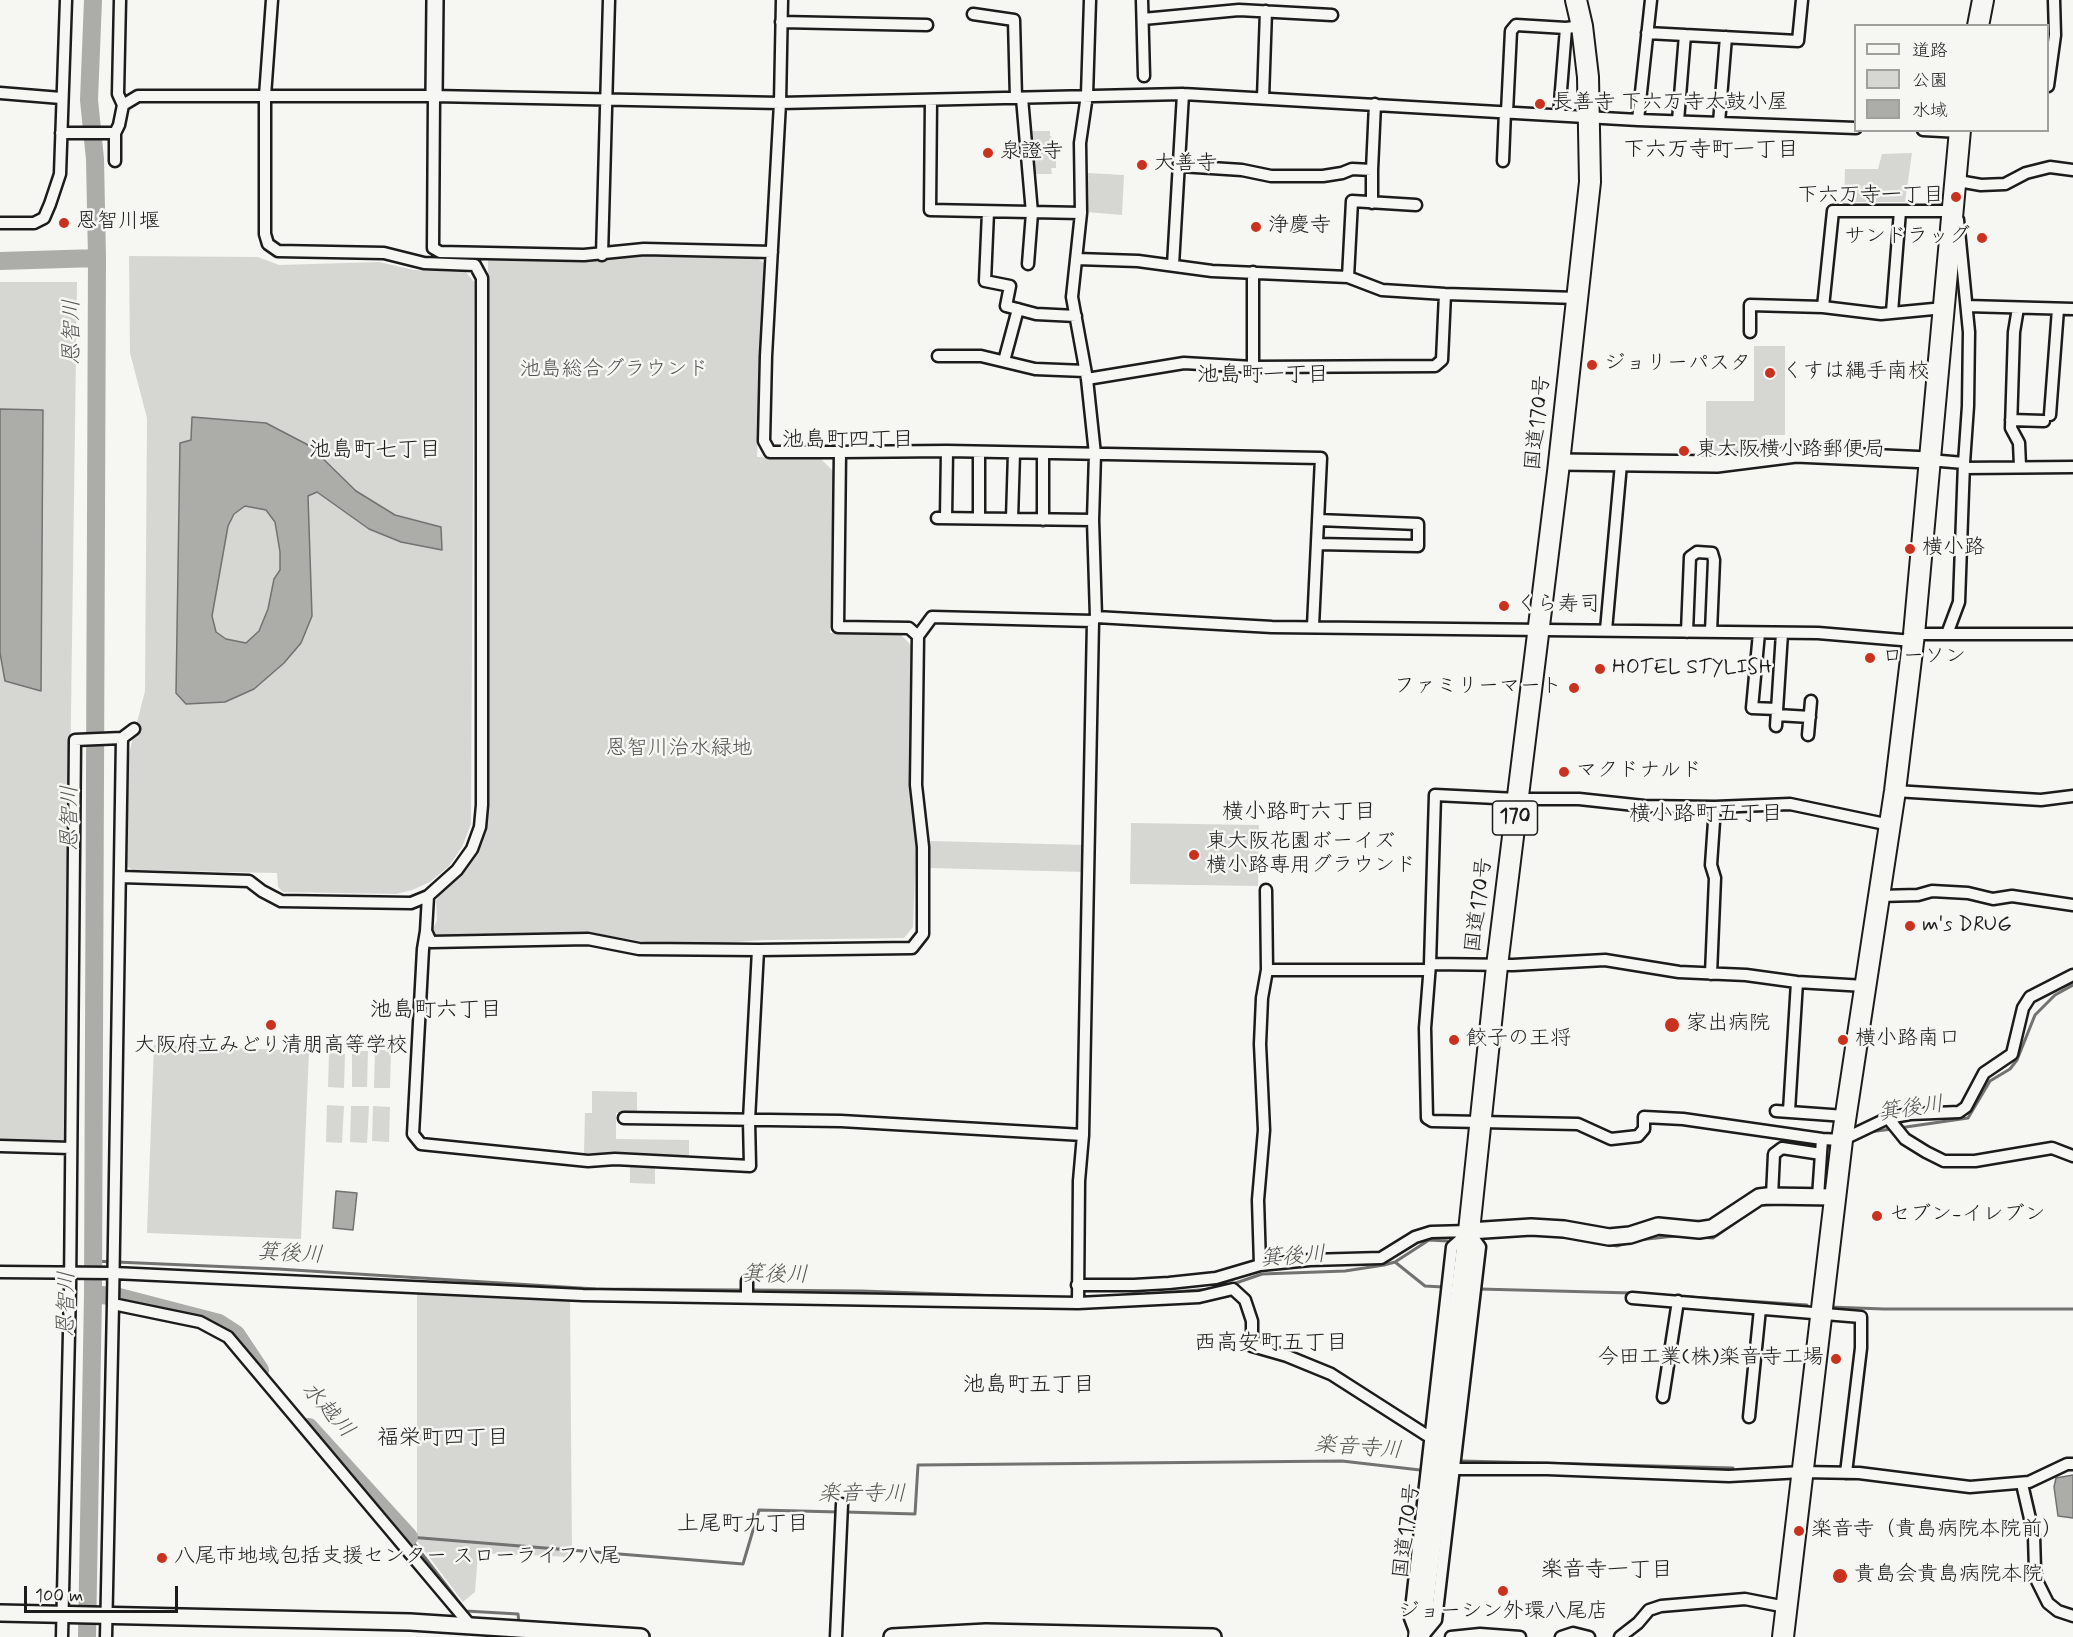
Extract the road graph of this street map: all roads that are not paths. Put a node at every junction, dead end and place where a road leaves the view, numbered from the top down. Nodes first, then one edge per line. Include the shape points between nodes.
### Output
1 (66, 0) edge
2 (120, 0) edge
3 (272, 0) edge
4 (435, 0) edge
5 (609, 0) edge
6 (782, 0) edge
7 (1090, 0) edge
8 (1142, 0) edge
9 (1576, 0) edge
10 (1651, 0) edge
11 (1802, 0) edge
12 (1983, 0) edge
13 (2054, 0) edge
14 (1240, 5) edge
15 (1266, 11) junction
16 (973, 14) dead end
17 (1332, 15) dead end
18 (1143, 19) junction
19 (781, 22) junction
20 (1978, 24) edge
21 (927, 25) dead end
22 (1574, 27) junction
23 (1647, 33) junction
24 (1685, 35) junction
25 (1726, 38) junction
26 (1144, 76) dead end
27 (2049, 79) edge
28 (0, 93) edge
29 (1183, 94) junction
30 (1086, 95) junction
31 (265, 96) junction
32 (434, 96) junction
33 (62, 98) junction
34 (606, 98) junction
35 (1019, 98) junction
36 (1263, 98) junction
37 (931, 100) junction
38 (780, 103) junction
39 (1375, 104) junction
40 (123, 105) junction
41 (1506, 112) junction
42 (1559, 115) junction
43 (1590, 117) junction
44 (1638, 120) junction
45 (1678, 121) junction
46 (1719, 123) junction
47 (1854, 128) edge
48 (1960, 132) edge
49 (61, 133) junction
50 (115, 133) junction
51 (115, 161) dead end
52 (1503, 161) dead end
53 (1180, 166) junction
54 (1372, 170) junction
55 (2073, 170) edge
56 (1956, 175) junction
57 (1372, 203) junction
58 (1953, 204) junction
59 (1416, 205) dead end
60 (1900, 211) junction
61 (988, 212) junction
62 (1032, 213) junction
63 (1081, 213) junction
64 (0, 223) edge
65 (485, 252) junction
66 (772, 252) junction
67 (602, 255) junction
68 (1077, 259) junction
69 (1028, 264) dead end
70 (475, 265) junction
71 (1173, 265) junction
72 (1253, 273) junction
73 (1348, 277) junction
74 (1445, 294) junction
75 (1577, 298) junction
76 (1967, 306) junction
77 (1822, 307) junction
78 (1944, 308) junction
79 (2018, 308) junction
80 (1018, 309) junction
81 (2058, 309) junction
82 (2073, 309) edge
83 (1892, 312) junction
84 (1076, 316) junction
85 (1750, 332) dead end
86 (938, 356) dead end
87 (1004, 361) junction
88 (1252, 368) junction
89 (1086, 375) junction
90 (2011, 420) junction
91 (947, 451) junction
92 (840, 452) junction
93 (979, 452) junction
94 (1014, 453) junction
95 (1043, 453) junction
96 (1095, 454) junction
97 (1929, 460) junction
98 (1559, 462) junction
99 (1621, 464) junction
100 (1964, 465) junction
101 (2020, 466) junction
102 (2073, 467) edge
103 (979, 518) junction
104 (1012, 519) junction
105 (1043, 520) junction
106 (1093, 520) junction
107 (1318, 520) junction
108 (1317, 544) junction
109 (1094, 619) junction
110 (1313, 626) junction
111 (1538, 630) junction
112 (1606, 630) junction
113 (1687, 632) junction
114 (1711, 632) junction
115 (1759, 633) junction
116 (1782, 633) junction
117 (1947, 634) junction
118 (2073, 634) edge
119 (918, 636) junction
120 (1913, 638) junction
121 (1811, 701) dead end
122 (1777, 717) junction
123 (1810, 717) junction
124 (134, 729) dead end
125 (1808, 735) dead end
126 (117, 739) junction
127 (1895, 791) junction
128 (2073, 796) edge
129 (1517, 799) junction
130 (1715, 807) junction
131 (1890, 825) junction
132 (121, 877) junction
133 (1266, 890) dead end
134 (428, 896) junction
135 (1879, 897) junction
136 (2073, 905) edge
137 (426, 931) junction
138 (758, 950) junction
139 (1497, 966) junction
140 (1430, 967) junction
141 (1267, 970) junction
142 (1711, 974) junction
143 (2073, 975) edge
144 (1797, 982) junction
145 (1865, 986) junction
146 (1776, 1111) dead end
147 (1789, 1111) junction
148 (1845, 1116) junction
149 (624, 1118) dead end
150 (1888, 1118) junction
151 (749, 1120) junction
152 (1479, 1122) junction
153 (1083, 1135) junction
154 (1832, 1139) junction
155 (0, 1146) edge
156 (71, 1148) junction
157 (1821, 1154) junction
158 (2073, 1156) edge
159 (1772, 1196) junction
160 (1826, 1197) junction
161 (1469, 1232) junction
162 (1260, 1265) junction
163 (0, 1272) edge
164 (71, 1272) junction
165 (110, 1273) junction
166 (747, 1281) dead end
167 (1077, 1285) junction
168 (747, 1297) junction
169 (113, 1298) junction
170 (1632, 1298) dead end
171 (1678, 1301) junction
172 (1078, 1303) junction
173 (1760, 1309) junction
174 (1821, 1315) junction
175 (1663, 1397) dead end
176 (1749, 1417) dead end
177 (1431, 1438) junction
178 (2073, 1464) edge
179 (1453, 1468) junction
180 (1802, 1473) junction
181 (1846, 1473) junction
182 (2022, 1484) junction
183 (842, 1504) dead end
184 (1786, 1607) junction
185 (0, 1612) edge
186 (64, 1614) junction
187 (103, 1614) junction
188 (2073, 1616) edge
189 (471, 1626) junction
190 (581, 1635) edge
191 (62, 1637) edge
192 (106, 1637) edge
193 (641, 1637) edge
194 (836, 1637) edge
195 (892, 1637) edge
196 (1213, 1637) edge
197 (1420, 1637) edge
198 (1450, 1637) edge
199 (1520, 1637) edge
200 (1562, 1637) edge
201 (1589, 1637) edge
202 (1620, 1637) edge
203 (1783, 1637) edge

1 - 33 street
2 - 40 street via 118,94
3 - 31 street
4 - 32 street
5 - 34 street
6 - 19 street
7 - 30 street
8 - 18 street
9 - 22 highway, 国道170号 / 170
10 - 23 street
11 - 25 street via 1798,41
12 - 20 highway
13 - 27 street via 2055,35
14 - 15 street
14 - 18 street
15 - 17 street
15 - 36 street
16 - 35 street via 1014,20
18 - 26 street
19 - 21 street
19 - 38 street
22 - 41 street via 1516,25 1511,31
22 - 42 street
22 - 43 highway, 国道170号 / 170
23 - 24 street
23 - 44 street
24 - 25 street
24 - 45 street
25 - 46 street
28 - 33 street
29 - 30 street
29 - 36 street
29 - 53 street
30 - 35 street
30 - 63 street via 1080,143
31 - 32 street
31 - 40 street via 138,96
31 - 70 street via 268,244 278,252 384,253 424,263
32 - 34 street
32 - 65 street via 433,248 440,252
33 - 49 street
34 - 38 street
34 - 67 street
35 - 37 street
35 - 62 street
36 - 39 street
37 - 38 street
37 - 61 street via 930,210
38 - 66 street
39 - 41 street
39 - 54 street
40 - 50 street
41 - 42 street
41 - 52 street
42 - 43 street
43 - 44 street
43 - 75 highway, 国道170号 / 170 via 1590,182
44 - 45 street
45 - 46 street
46 - 47 street
48 - 56 highway
49 - 50 street
49 - 64 street via 60,174 44,218 34,223
50 - 51 street
53 - 54 street via 1271,176 1323,176 1352,169
53 - 71 street
54 - 57 street
55 - 56 street via 2050,167 2005,183 1981,185 1964,182
56 - 58 highway
57 - 59 street
57 - 73 street via 1352,201
58 - 60 street
58 - 76 street via 1960,231
58 - 78 highway
60 - 77 street via 1833,211
60 - 83 street
61 - 62 street
61 - 80 street via 986,281 1010,286 1006,306
62 - 63 street
62 - 69 street
63 - 68 street
65 - 67 street
65 - 70 street
66 - 67 street via 644,249
66 - 92 street via 764,441 770,452
68 - 71 street
68 - 84 street via 1072,297
70 - 134 street via 483,288 482,805 472,849 458,870
71 - 72 street
72 - 73 street
72 - 88 street
73 - 74 street via 1382,290
74 - 75 street
74 - 88 street via 1442,360 1436,366
75 - 98 highway, 国道170号 / 170
76 - 79 street
76 - 100 street
77 - 83 street
77 - 85 street via 1750,305
78 - 83 street
78 - 97 highway
79 - 81 street
79 - 90 street
80 - 84 street
80 - 87 street
81 - 82 street
81 - 90 street via 2047,418
84 - 89 street
86 - 87 street via 981,356
87 - 89 street
88 - 89 street via 1184,363
89 - 96 street
90 - 101 street via 2019,443
91 - 92 street
91 - 93 street
91 - 103 street via 942,518
92 - 119 street via 838,627 909,628
93 - 94 street
93 - 103 street
94 - 95 street
94 - 104 street
95 - 96 street
95 - 105 street
96 - 106 street
96 - 107 street via 1321,458
97 - 99 street via 1796,454 1717,464
97 - 100 street
97 - 120 highway
98 - 99 street
98 - 111 highway, 国道170号 / 170
99 - 112 street
100 - 101 street
100 - 117 street via 1959,602
101 - 102 street
103 - 104 street
104 - 105 street
105 - 106 street
106 - 109 street
107 - 108 street
107 - 108 street via 1418,524 1418,546
108 - 110 street
109 - 110 street
109 - 119 street via 932,617
109 - 153 street
110 - 111 street
111 - 112 street
111 - 129 highway, 国道170号 / 170
112 - 113 street
113 - 114 street
113 - 114 street via 1690,557 1697,552 1712,554 1714,560
114 - 115 street
115 - 116 street
115 - 122 street via 1752,708
116 - 120 street
116 - 122 street
117 - 118 street
117 - 120 street
119 - 138 street via 916,785 923,847 923,934 912,948
120 - 127 highway
121 - 123 street
122 - 123 street
123 - 125 street
124 - 126 street
126 - 132 street
126 - 156 street via 75,740
127 - 128 street via 2041,800
127 - 131 highway
129 - 130 street
129 - 139 highway, 国道170号 / 170
129 - 140 street via 1435,795
130 - 131 street via 1790,804
130 - 142 street
131 - 135 highway
132 - 134 street via 249,881 281,901 396,904
132 - 165 street via 114,1247
133 - 141 street
134 - 137 street
135 - 136 street via 1932,891 1968,892 1993,899 2012,897
135 - 145 highway
137 - 138 street via 431,942 588,939 639,949
137 - 151 street via 413,1134 421,1143 588,1161 750,1166
138 - 151 street
139 - 140 street
139 - 142 street via 1605,960
139 - 152 highway, 国道170号 / 170
140 - 141 street
140 - 152 street via 1425,1028 1427,1118
141 - 162 street via 1260,1044 1264,1130 1258,1200
142 - 144 street
143 - 150 street via 2030,997 2023,1008 2012,1054 1984,1073 1966,1107 1959,1112
144 - 145 street
144 - 147 street
145 - 148 highway
146 - 147 street
147 - 148 street
148 - 154 highway
149 - 151 street
150 - 154 street
150 - 158 street via 1905,1138 1944,1161 1975,1161 2052,1148
151 - 153 street via 841,1121
152 - 154 street via 1578,1124 1611,1139 1638,1136 1644,1129 1644,1117
152 - 161 highway, 国道170号 / 170
153 - 167 street
154 - 157 street
154 - 160 highway
155 - 156 street
156 - 164 street
157 - 159 street via 1782,1148 1774,1154
157 - 160 street
159 - 160 street
159 - 161 street via 1759,1197 1712,1228 1699,1230 1658,1226 1609,1237 1531,1227
160 - 174 highway
161 - 162 street via 1431,1232 1381,1258
161 - 177 street via 1452,1247
161 - 179 street via 1480,1247
161 - 197 highway, 国道170号 / 170
162 - 167 street via 1216,1278
163 - 164 street
164 - 165 street
164 - 186 street
165 - 168 street via 583,1295
165 - 169 street
166 - 168 street
167 - 172 street
168 - 172 street
169 - 187 street
169 - 189 street via 200,1322 228,1336
170 - 171 street
171 - 173 street
171 - 175 street
172 - 177 street via 1199,1297 1233,1289 1245,1300 1252,1321 1252,1346 1331,1374
173 - 174 street
173 - 176 street
174 - 180 highway
174 - 181 street via 1861,1317
177 - 197 street via 1410,1618
178 - 182 street
179 - 180 street via 1729,1476
179 - 197 street via 1436,1620
180 - 181 street
180 - 184 highway
181 - 182 street via 1970,1487
182 - 188 street via 2034,1536 2037,1581 2048,1603
183 - 194 street
184 - 202 street via 1745,1599 1661,1606 1648,1610
184 - 203 highway
185 - 186 street
186 - 187 street
186 - 191 street
187 - 189 street
187 - 192 street
189 - 190 street
190 - 193 street
195 - 196 street via 986,1632
198 - 199 street
200 - 201 street via 1573,1633

